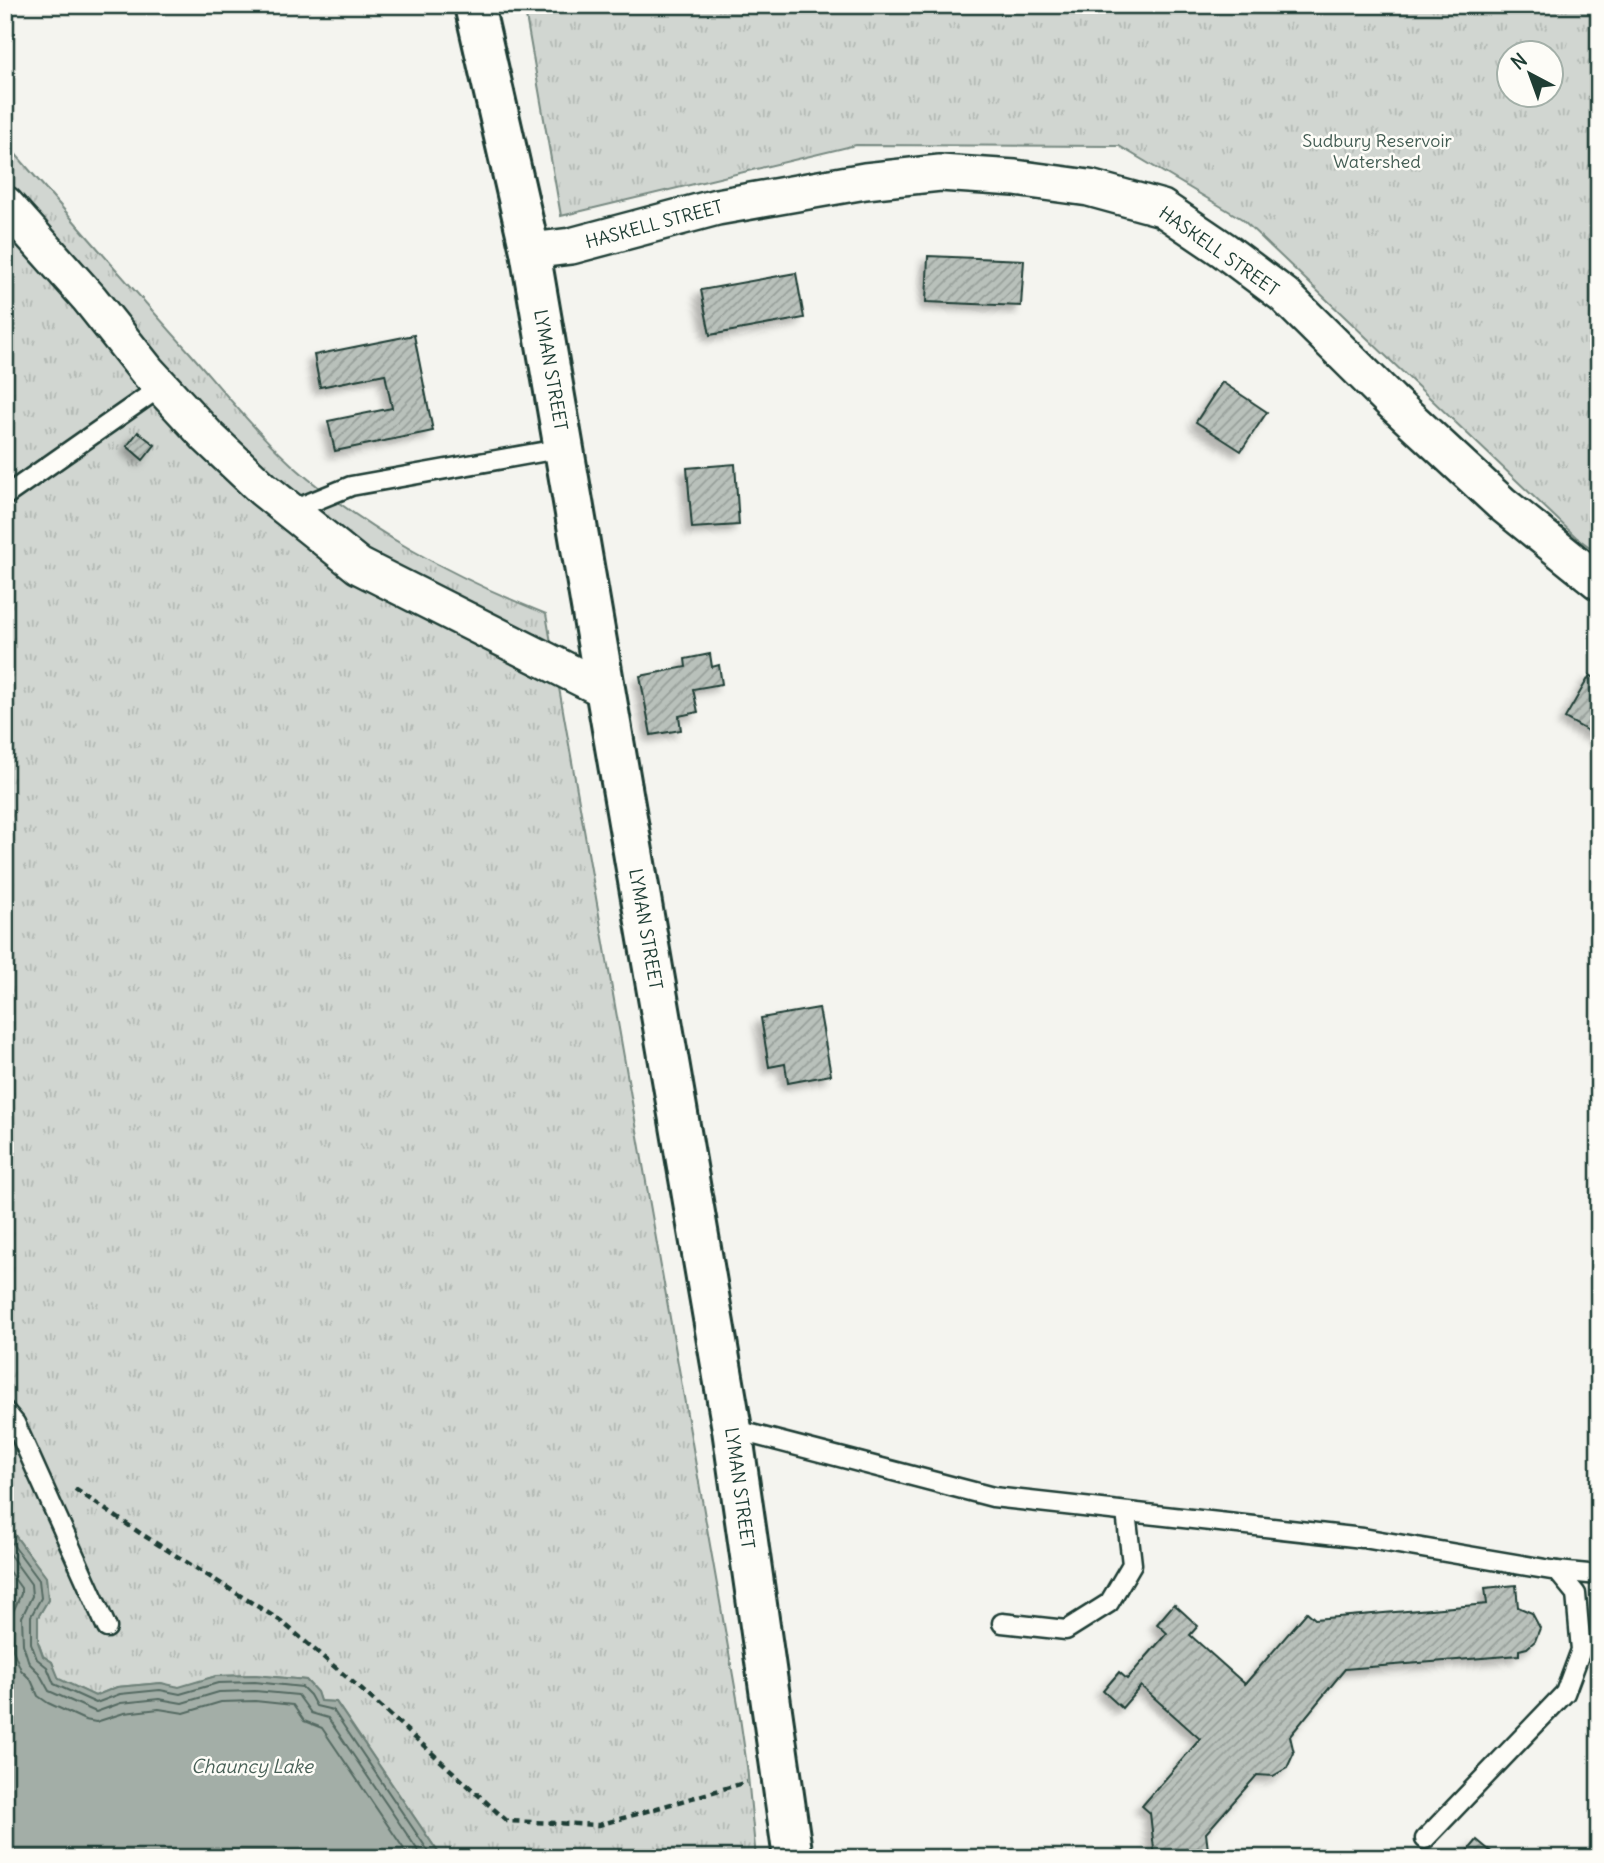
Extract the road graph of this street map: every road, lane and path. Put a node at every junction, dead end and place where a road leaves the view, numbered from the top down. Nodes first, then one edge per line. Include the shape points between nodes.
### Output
1 (474, 5) edge
2 (5, 204) edge
3 (530, 251) junction
4 (162, 386) junction
5 (564, 448) junction
6 (5, 495) edge
7 (290, 511) junction
8 (1599, 582) edge
9 (605, 690) junction
10 (5, 1411) edge
11 (732, 1429) junction
12 (33, 1461) junction
13 (1126, 1512) junction
14 (1557, 1571) junction
15 (1599, 1574) edge
16 (1002, 1623) dead end
17 (107, 1628) dead end
18 (781, 1772) junction
19 (1425, 1839) dead end
20 (793, 1858) edge

1 - 3 street, LYMAN STREET
2 - 4 street
3 - 5 street, LYMAN STREET
3 - 8 street, HASKELL STREET via 571,246 717,207 940,173 1089,188 1161,208 1283,295 1474,478
4 - 6 lane
4 - 7 street via 208,437
5 - 7 lane via 351,486
5 - 9 street, LYMAN STREET
7 - 9 street via 359,566
9 - 11 street, LYMAN STREET
10 - 12 lane
11 - 13 lane via 993,1497
11 - 18 street, LYMAN STREET
12 - 17 lane
12 - 18 path via 281,1621 507,1821 599,1825
13 - 14 lane via 1363,1538
13 - 16 lane via 1132,1564 1109,1603 1066,1630
14 - 15 lane
14 - 19 lane via 1576,1594 1581,1650 1565,1693
18 - 20 street, LYMAN STREET

